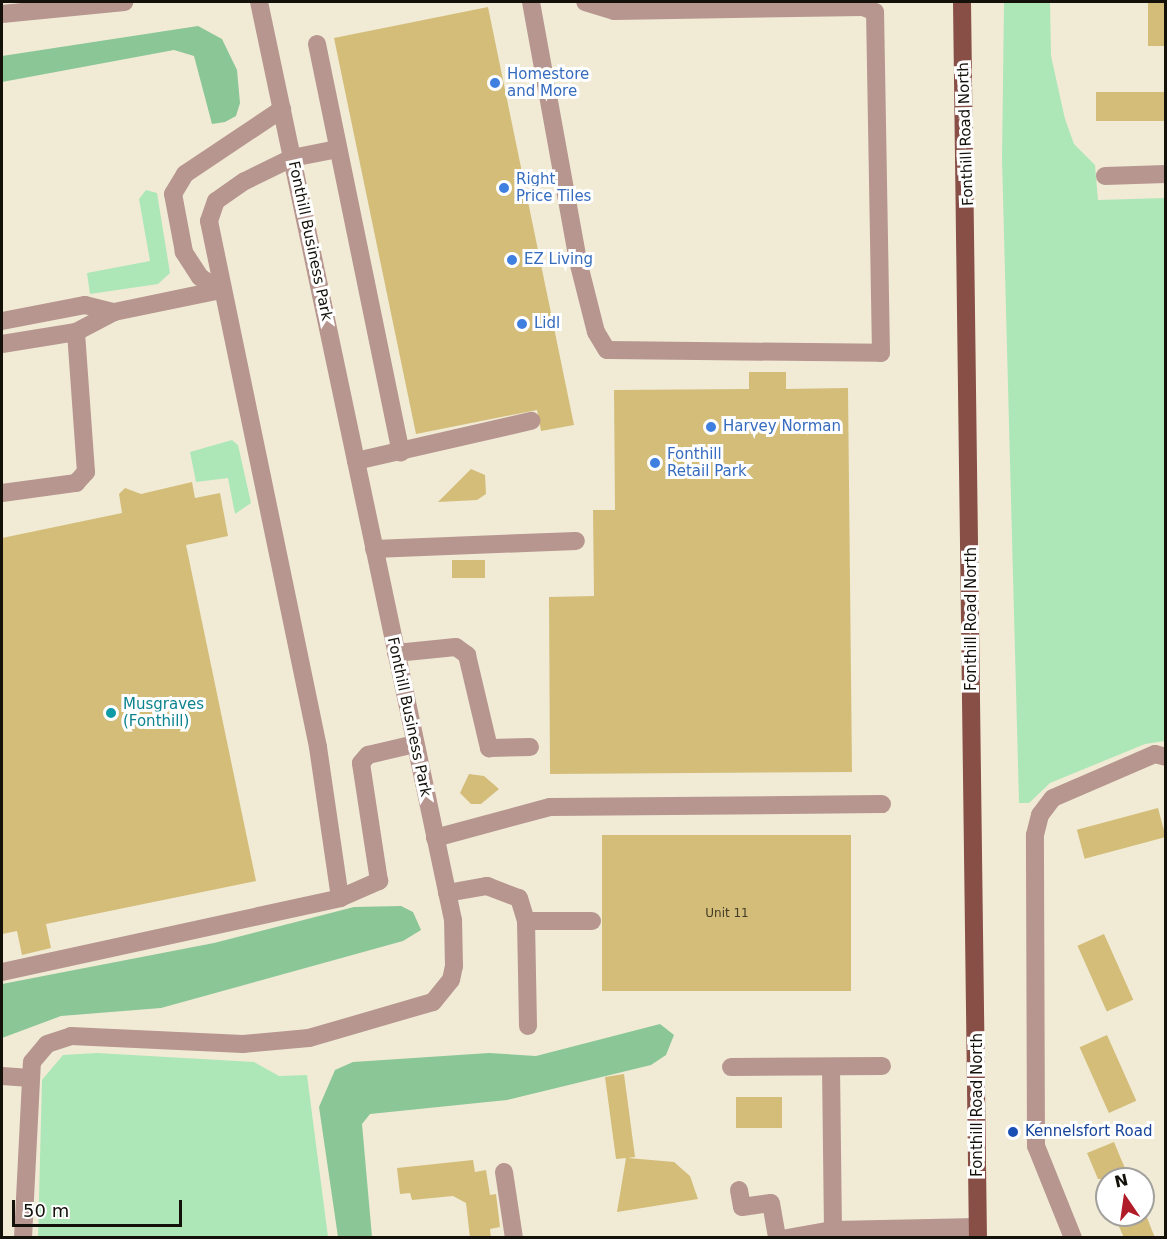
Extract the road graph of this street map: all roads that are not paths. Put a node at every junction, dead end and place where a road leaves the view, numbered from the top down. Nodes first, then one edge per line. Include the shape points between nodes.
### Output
1 (124, 2) edge
2 (259, 2) edge
3 (531, 2) edge
4 (585, 2) edge
5 (962, 2) edge
6 (648, 6) edge
7 (2, 14) edge
8 (317, 44) dead end
9 (282, 109) junction
10 (338, 149) junction
11 (292, 158) junction
12 (1166, 174) edge
13 (1105, 176) dead end
14 (220, 290) junction
15 (114, 312) junction
16 (2, 321) edge
17 (76, 332) junction
18 (2, 344) edge
19 (531, 421) dead end
20 (401, 452) junction
21 (356, 461) junction
22 (2, 494) edge
23 (576, 541) dead end
24 (374, 549) junction
25 (396, 654) junction
26 (415, 744) junction
27 (530, 747) dead end
28 (1166, 757) edge
29 (882, 804) dead end
30 (435, 838) junction
31 (447, 893) junction
32 (340, 898) junction
33 (526, 921) junction
34 (592, 921) dead end
35 (2, 972) edge
36 (528, 1026) dead end
37 (882, 1066) dead end
38 (730, 1067) dead end
39 (831, 1067) junction
40 (2, 1076) edge
41 (30, 1078) junction
42 (504, 1172) dead end
43 (739, 1190) dead end
44 (978, 1232) edge
45 (822, 1233) edge
46 (22, 1238) edge
47 (514, 1238) edge
48 (777, 1238) edge
49 (787, 1238) edge
50 (1073, 1238) edge

1 - 7 street
2 - 9 street, Fonthill Business Park
3 - 6 street via 578,261 596,332 607,350 881,353 875,12 863,7
4 - 6 street via 605,10
5 - 44 main road, Fonthill Road North via 980,1098
8 - 10 street
9 - 11 street, Fonthill Business Park
9 - 14 street via 185,174 173,194 184,252 200,277
10 - 11 street
10 - 20 street
11 - 14 street via 226,193 209,210
11 - 21 street, Fonthill Business Park
12 - 13 street
14 - 15 street
14 - 32 street via 254,422 311,713
15 - 16 street via 86,305
15 - 17 street
17 - 18 street
17 - 22 street via 86,472 76,483
19 - 20 street
20 - 21 street
21 - 24 street, Fonthill Business Park
23 - 24 street
24 - 25 street, Fonthill Business Park
25 - 26 street, Fonthill Business Park
25 - 27 street via 456,647 467,655 489,748
26 - 30 street, Fonthill Business Park
26 - 32 street via 369,755 361,763 379,881
28 - 50 street via 1155,754 1053,798 1035,835 1036,1146
29 - 30 street via 550,807
30 - 31 street, Fonthill Business Park
31 - 33 street via 501,888 519,898
31 - 41 street, Fonthill Business Park via 455,945 452,980 434,1002 419,1009 276,1044 71,1036 38,1051
32 - 35 street
33 - 34 street
33 - 36 street
37 - 39 street
38 - 39 street
39 - 45 street
40 - 41 street
41 - 46 street, Fonthill Business Park
42 - 47 street
43 - 48 street via 742,1207 771,1203
44 - 45 street
45 - 49 street

